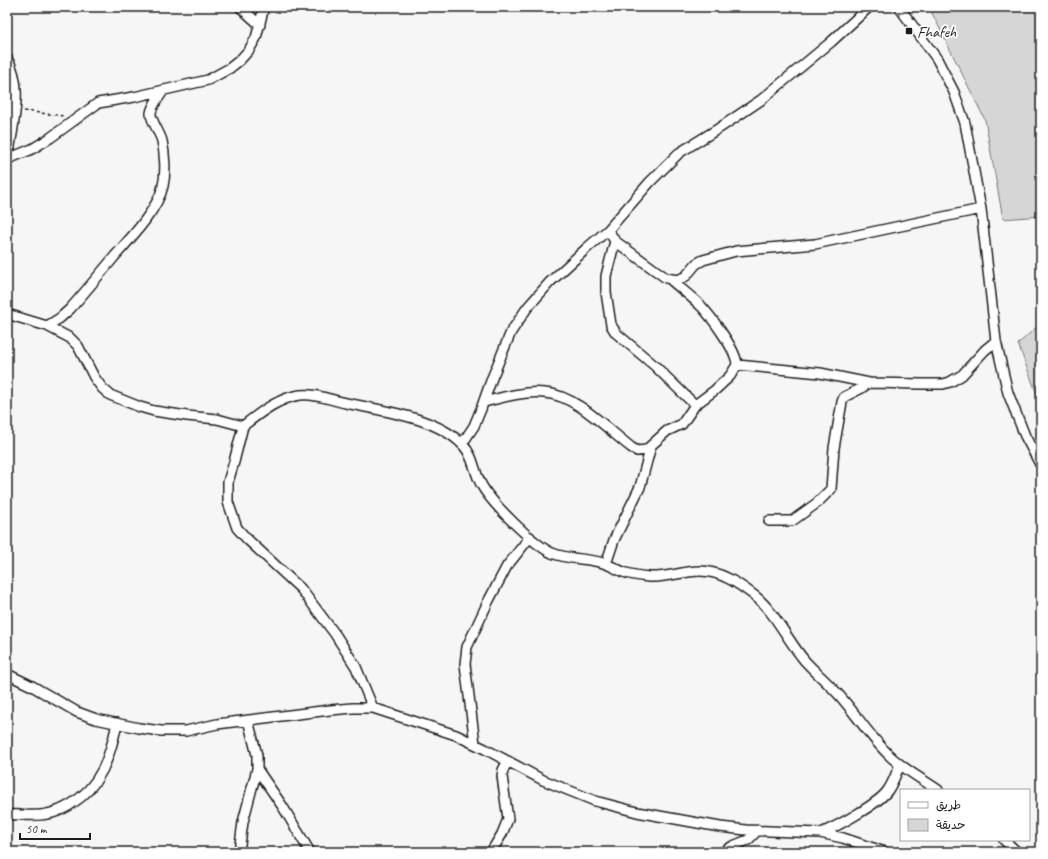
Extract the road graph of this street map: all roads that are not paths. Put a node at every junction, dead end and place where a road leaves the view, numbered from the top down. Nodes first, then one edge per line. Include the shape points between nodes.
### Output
1 (240, 7) edge
2 (264, 7) edge
3 (870, 7) edge
4 (899, 7) edge
5 (260, 25) junction
6 (7, 58) edge
7 (164, 90) junction
8 (7, 160) edge
9 (981, 209) junction
10 (608, 230) junction
11 (615, 241) junction
12 (671, 280) junction
13 (7, 314) edge
14 (47, 326) junction
15 (996, 341) junction
16 (737, 365) junction
17 (869, 382) junction
18 (484, 402) junction
19 (695, 405) junction
20 (243, 426) junction
21 (462, 444) junction
22 (651, 446) junction
23 (1041, 465) edge
24 (769, 521) dead end
25 (530, 537) junction
26 (606, 564) junction
27 (7, 674) edge
28 (373, 708) junction
29 (248, 720) junction
30 (117, 723) junction
31 (476, 744) junction
32 (508, 761) junction
33 (900, 765) junction
34 (257, 769) junction
35 (936, 789) edge
36 (7, 815) edge
37 (758, 830) junction
38 (820, 833) junction
39 (1005, 841) edge
40 (239, 852) edge
41 (310, 852) edge
42 (491, 852) edge
43 (723, 852) edge
44 (885, 852) edge
45 (1017, 852) edge

1 - 5 street
2 - 5 street
3 - 10 street via 761,100 678,153
4 - 9 street via 938,59 954,92 965,123
5 - 7 street via 249,50 230,68 208,80
6 - 8 street via 16,86 16,110
7 - 8 street via 134,98 98,103 80,118 32,149
7 - 14 street via 150,114 162,141 165,175 163,188 153,209 70,309
9 - 12 street via 815,244 736,251 703,260 682,279
9 - 15 street
10 - 11 street
10 - 18 street via 550,282 527,308 509,338
11 - 12 street
11 - 19 street via 606,276 611,324 616,333
12 - 16 street via 702,307 731,346
13 - 14 street
14 - 20 street via 60,331 78,346 94,377 110,395 154,411 217,419
15 - 17 street via 962,375 950,382
15 - 23 street via 1008,393 1025,436
16 - 17 street via 820,373
16 - 19 street via 730,376
17 - 24 street via 847,395 842,402 834,448 831,489 792,521
18 - 21 street via 474,426
18 - 22 street via 533,393 556,395 590,414 637,451 646,450
19 - 22 street via 685,422 667,431
20 - 21 street via 275,403 302,395 317,396 423,421 439,428
20 - 28 street via 228,482 228,502 237,528 304,593 356,667
21 - 25 street via 468,450 482,487
22 - 26 street via 640,487 614,540
25 - 26 street via 552,553
25 - 31 street via 507,566 467,648 465,664
26 - 33 street via 626,573 650,577 701,571 724,576 733,581 762,603 804,660 838,694 888,755
27 - 30 street via 77,712
28 - 29 street via 330,710
28 - 31 street
29 - 30 street via 186,731 161,731
29 - 34 street via 257,755
30 - 36 street via 103,769 81,798 47,815
31 - 32 street
32 - 37 street via 543,780 602,803 696,823
32 - 42 street via 502,776 508,819
33 - 35 street
33 - 38 street via 888,790 881,798
34 - 40 street via 243,822
34 - 41 street
37 - 38 street
37 - 43 street via 748,840
38 - 44 street
39 - 45 street

